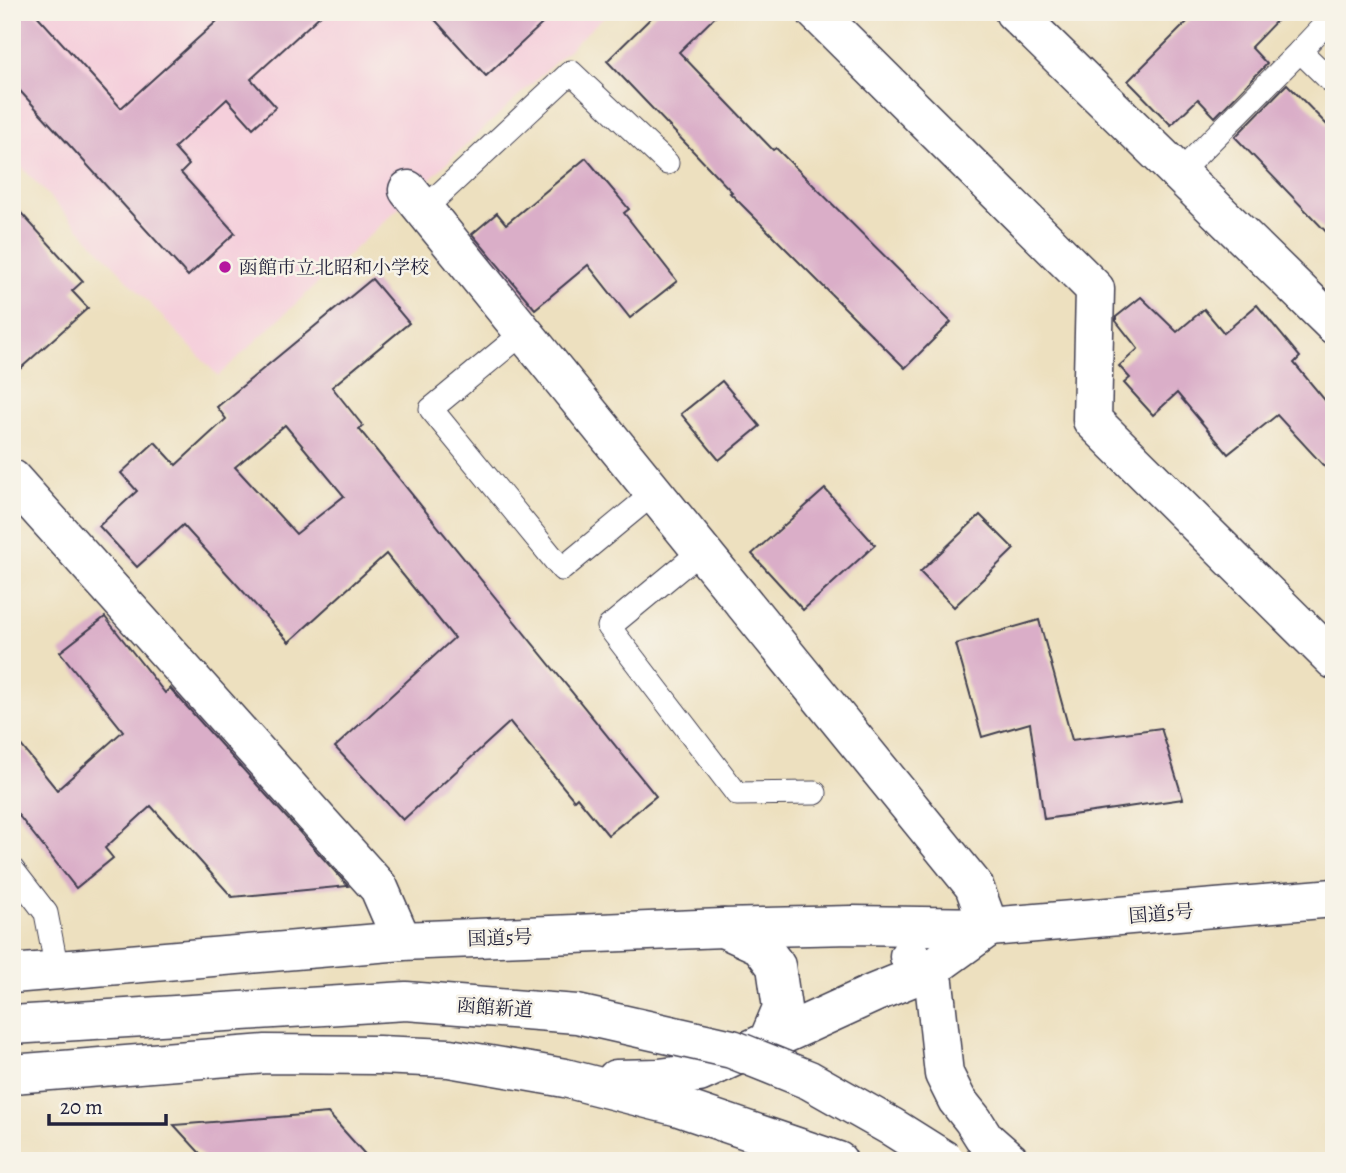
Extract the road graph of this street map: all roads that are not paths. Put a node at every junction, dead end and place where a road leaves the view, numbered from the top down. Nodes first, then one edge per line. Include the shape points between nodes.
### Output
1 (816, 12) edge
2 (1014, 12) edge
3 (1334, 15) edge
4 (1300, 51) junction
5 (1334, 84) edge
6 (667, 163) dead end
7 (1180, 173) junction
8 (416, 200) joint
9 (1333, 323) edge
10 (524, 332) junction
11 (12, 479) edge
12 (654, 493) junction
13 (701, 551) junction
14 (1334, 660) edge
15 (815, 793) dead end
16 (12, 869) edge
17 (1334, 898) edge
18 (852, 925) junction
19 (989, 927) junction
20 (723, 929) junction
21 (402, 941) junction
22 (57, 970) junction
23 (928, 971) junction
24 (12, 974) edge
25 (12, 1025) edge
26 (768, 1041) junction
27 (12, 1074) edge
28 (565, 1078) junction
29 (744, 1130) junction
30 (792, 1161) edge
31 (838, 1161) edge
32 (946, 1161) edge
33 (1010, 1161) edge

1 - 14 main road via 1095,289 1091,420
2 - 7 main road
3 - 4 lane
4 - 5 lane
4 - 7 lane
6 - 8 lane via 571,72
7 - 9 main road
8 - 10 main road
10 - 12 main road
10 - 12 lane via 431,409 562,569
11 - 21 main road via 379,888
12 - 13 main road
13 - 15 lane via 609,627 737,794
13 - 19 main road via 974,887
16 - 22 lane via 46,913
17 - 19 main road, 国道5号
18 - 19 main road, 国道5号
18 - 20 main road, 国道5号
18 - 23 main road
19 - 23 main road
20 - 21 main road, 国道5号
20 - 26 main road via 760,945 776,967 782,1008
21 - 22 main road, 国道5号
22 - 24 main road, 国道5号
23 - 26 main road
23 - 33 main road via 944,1074 985,1139
25 - 32 main road, 函館新道, bridge via 407,1001 578,1014 732,1049 809,1080
26 - 28 main road via 699,1073 636,1080
27 - 28 main road via 266,1054 449,1058
28 - 29 main road via 679,1107
29 - 30 main road
29 - 31 main road

